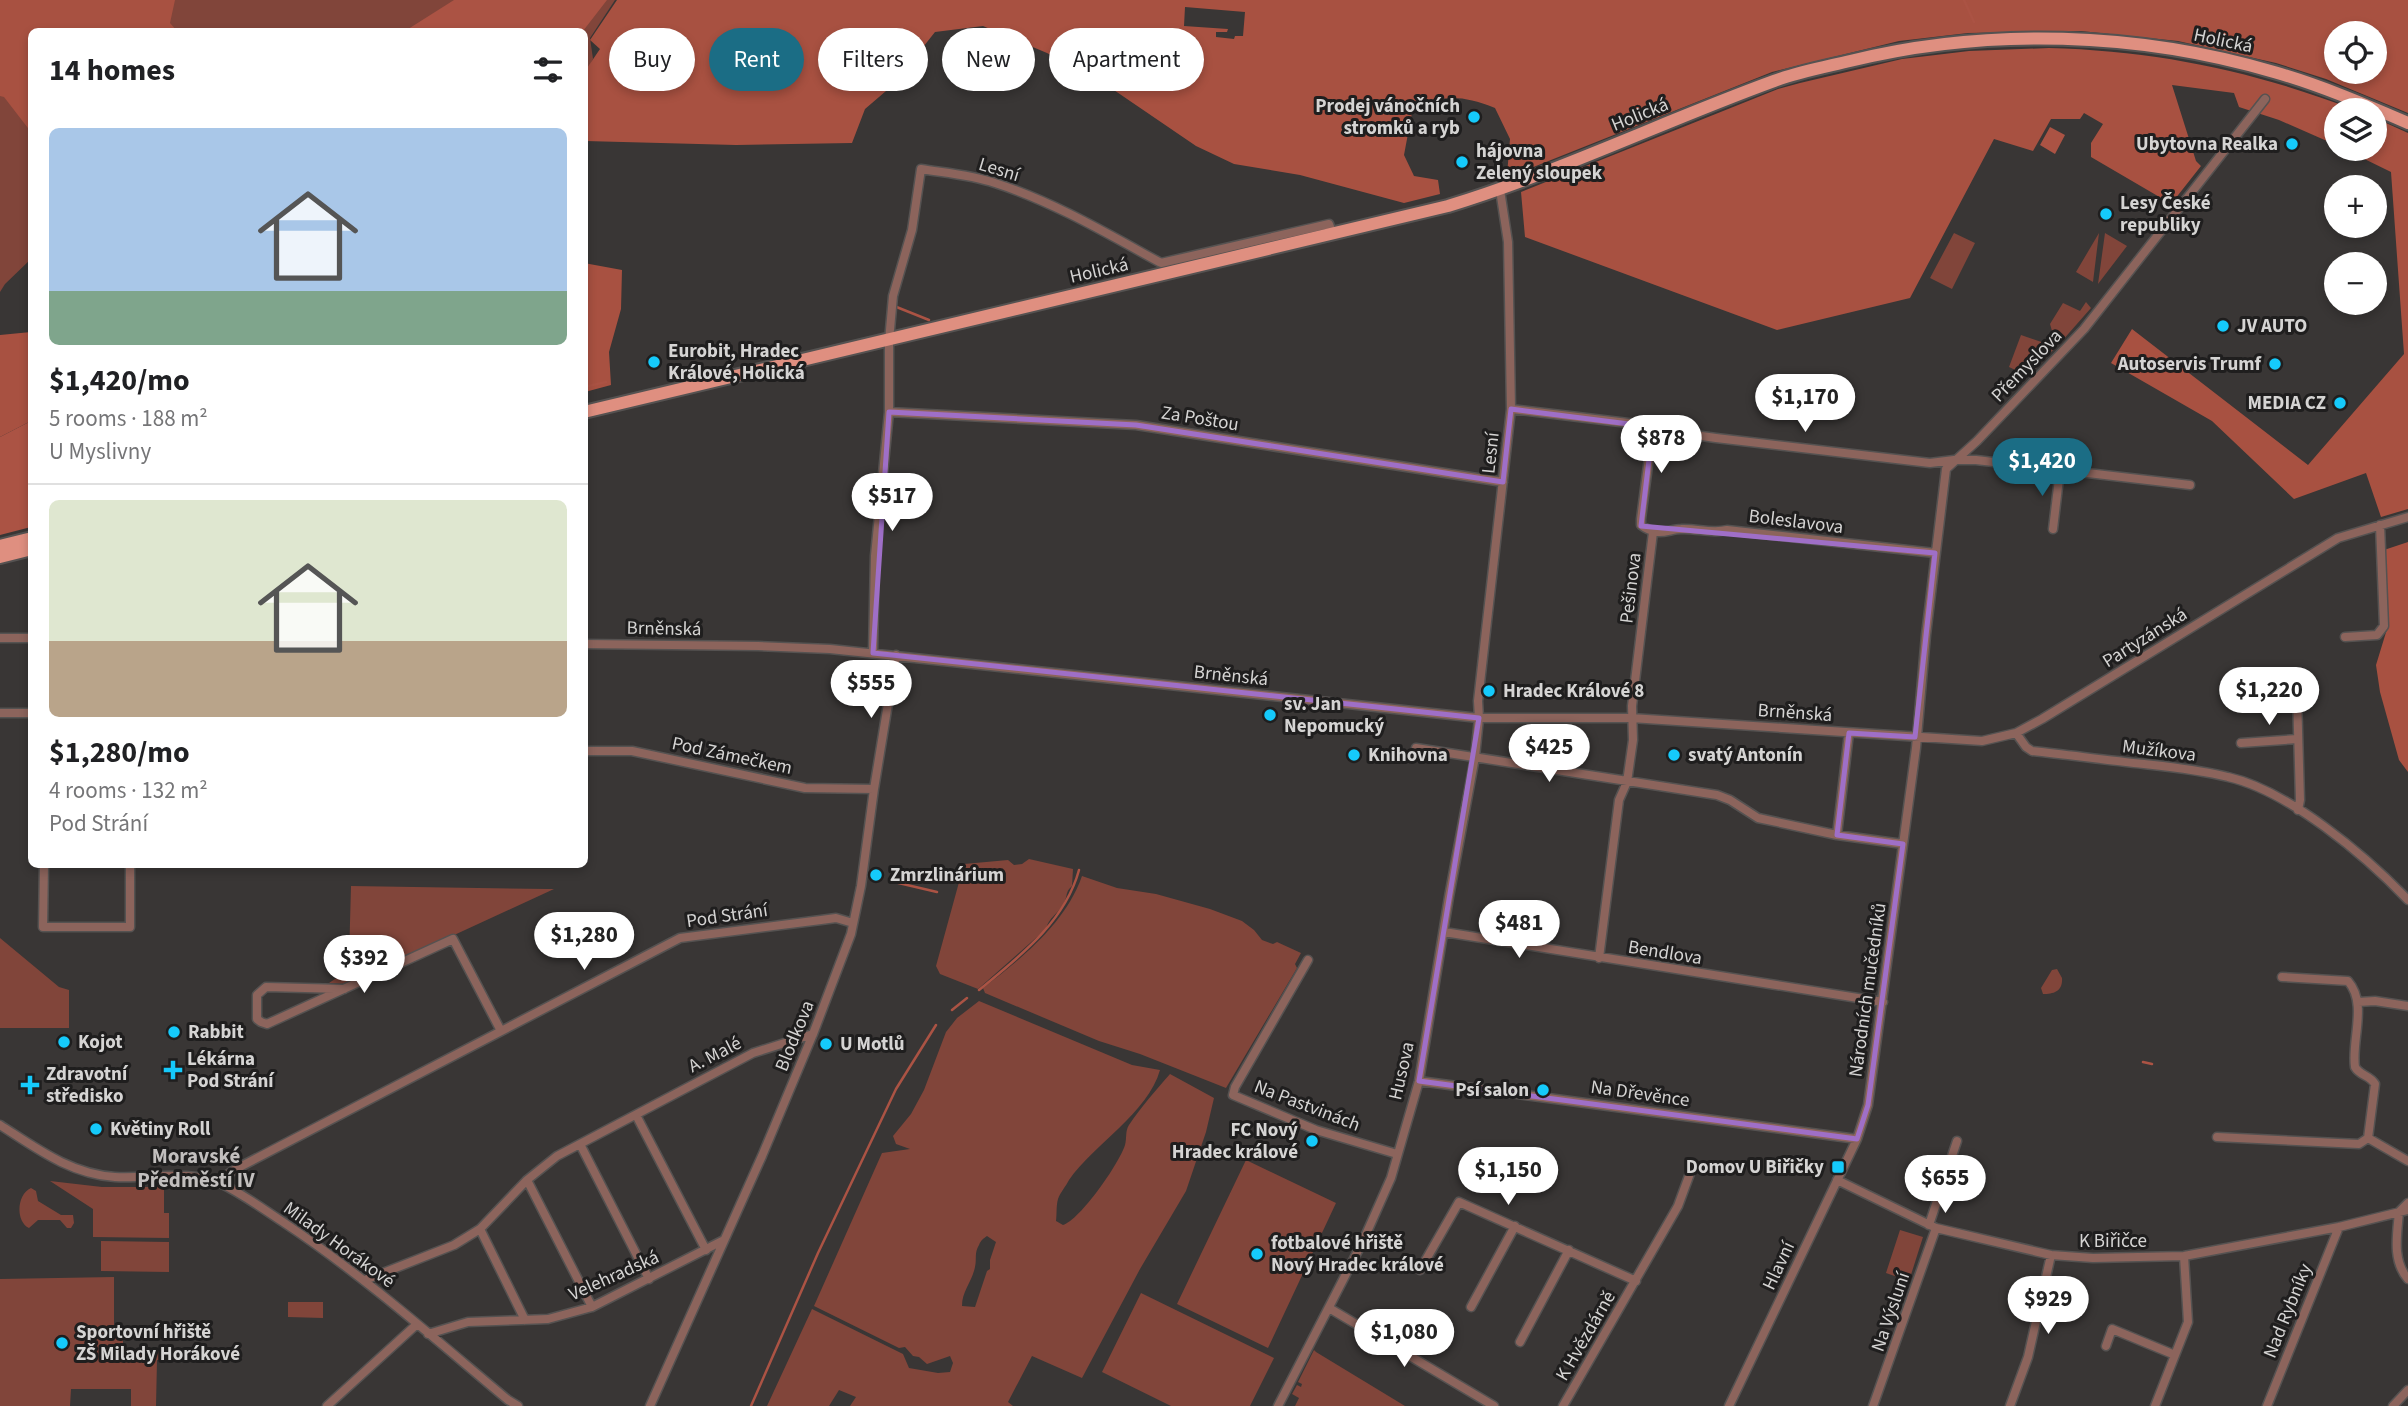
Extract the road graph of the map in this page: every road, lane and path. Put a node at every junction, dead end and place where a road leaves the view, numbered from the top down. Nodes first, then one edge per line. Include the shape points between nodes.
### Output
1 (2265, 99) dead end
2 (2408, 122) edge
3 (1500, 190) junction
4 (1333, 235) junction
5 (889, 341) junction
6 (1511, 409) junction
7 (588, 411) edge
8 (888, 412) junction
9 (1653, 427) junction
10 (1954, 460) junction
11 (2060, 470) junction
12 (1503, 482) junction
13 (2190, 485) dead end
14 (2408, 517) edge
15 (2380, 525) junction
16 (2053, 529) dead end
17 (1653, 532) junction
18 (28, 539) edge
19 (0, 546) edge
20 (28, 550) edge
21 (1935, 553) junction
22 (0, 557) edge
23 (2345, 637) dead end
24 (0, 638) edge
25 (28, 638) edge
26 (588, 643) edge
27 (873, 653) junction
28 (896, 655) junction
29 (2297, 695) dead end
30 (0, 713) edge
31 (28, 713) edge
32 (1479, 718) junction
33 (1631, 718) junction
34 (1849, 733) junction
35 (2016, 733) junction
36 (1915, 737) junction
37 (2298, 739) junction
38 (2241, 743) dead end
39 (1416, 748) dead end
40 (588, 751) edge
41 (1475, 757) junction
42 (1627, 782) junction
43 (874, 789) junction
44 (2298, 810) junction
45 (1838, 835) junction
46 (1903, 844) junction
47 (44, 868) edge
48 (130, 868) edge
49 (2408, 900) edge
50 (853, 923) junction
51 (1444, 932) junction
52 (1599, 958) junction
53 (1308, 960) dead end
54 (2282, 977) dead end
55 (344, 989) junction
56 (1883, 1002) junction
57 (2358, 1002) junction
58 (2408, 1006) edge
59 (501, 1031) junction
60 (813, 1034) junction
61 (1419, 1080) junction
62 (636, 1115) junction
63 (0, 1125) edge
64 (2217, 1137) dead end
65 (2368, 1138) junction
66 (1857, 1139) junction
67 (1957, 1141) dead end
68 (580, 1144) junction
69 (1397, 1154) junction
70 (2408, 1161) edge
71 (1692, 1168) dead end
72 (527, 1180) junction
73 (1837, 1180) junction
74 (217, 1182) junction
75 (2408, 1203) edge
76 (2403, 1211) edge
77 (1515, 1226) junction
78 (1933, 1226) junction
79 (2339, 1227) junction
80 (480, 1229) junction
81 (724, 1240) junction
82 (706, 1250) junction
83 (1569, 1250) junction
84 (2051, 1255) junction
85 (2184, 1256) junction
86 (1420, 1270) dead end
87 (649, 1279) junction
88 (2408, 1279) edge
89 (365, 1280) junction
90 (1636, 1281) junction
91 (592, 1307) junction
92 (1471, 1307) dead end
93 (1329, 1308) junction
94 (525, 1320) junction
95 (416, 1325) junction
96 (428, 1334) junction
97 (1520, 1342) dead end
98 (2106, 1346) dead end
99 (2175, 1355) junction
100 (2408, 1390) edge
101 (327, 1406) edge
102 (518, 1406) edge
103 (650, 1406) edge
104 (1278, 1406) edge
105 (1494, 1406) edge
106 (1563, 1406) edge
107 (1729, 1406) edge
108 (1873, 1406) edge
109 (2010, 1406) edge
110 (2155, 1406) edge
111 (2267, 1406) edge
112 (2393, 1406) edge

1 - 10 street, Přemyslova via 2084,330
2 - 3 main road, Holická via 2274,72 2176,50 2081,40 1969,42 1901,50 1775,80
3 - 4 main road, Holická
3 - 6 street, Lesní via 1508,242
4 - 5 main road, Holická
4 - 5 street, Lesní via 1329,224 1161,263 1014,190 921,169 912,230 893,296
5 - 7 main road, Holická
5 - 8 street
6 - 9 street
6 - 12 street, Lesní
8 - 12 street, Za Poštou via 1136,425
8 - 27 street via 875,556
9 - 10 street via 1930,463
9 - 17 street, Pešinova via 1641,525
10 - 11 street
10 - 21 street, Přemyslova via 1943,477
11 - 13 street
11 - 16 street
12 - 32 street, Lesní
14 - 15 street, Partyzánská
15 - 23 street via 2384,626 2377,635
15 - 35 street, Partyzánská via 2338,538
17 - 21 street, Boleslavova via 1727,530
17 - 33 street, Pešinova
18 - 19 main road
20 - 22 main road
21 - 36 street, Přemyslova
24 - 25 street
26 - 27 street, Brněnská
27 - 28 street, Brněnská
28 - 32 street, Brněnská
28 - 43 street, Blodkova
29 - 37 street
30 - 31 street
32 - 33 street, Brněnská
32 - 41 street, Husova
33 - 34 street, Brněnská
33 - 42 street, Pešinova
34 - 36 street, Brněnská
34 - 45 street
35 - 36 street, Partyzánská via 1982,741
35 - 44 street, Mužíkova via 2032,751 2229,777
36 - 46 street, Národních mučedníků
37 - 38 street
37 - 44 street
39 - 41 street
40 - 43 street, Pod Zámečkem via 632,751 805,788
41 - 42 street
41 - 51 street, Husova
42 - 45 street via 1717,795 1758,818
42 - 52 street, Pešinova via 1619,800
43 - 50 street, Blodkova
44 - 49 street, Mužíkova via 2353,848
45 - 46 street
46 - 56 street, Národních mučedníků
47 - 48 street via 43,927 130,927
50 - 59 street, Pod Strání via 821,919 680,938
50 - 60 street, Blodkova
51 - 52 street, Bendlova
51 - 61 street, Husova
52 - 56 street, Bendlova
53 - 69 street, Na Pastvinách via 1233,1095 1316,1130
54 - 57 street via 2348,981
55 - 55 street via 266,987 257,995 257,1018 267,1024
55 - 59 street via 453,939
56 - 66 street, Národních mučedníků via 1868,1105
57 - 58 street
57 - 65 street via 2355,1067 2375,1084
59 - 74 street, Pod Strání
60 - 62 street, A. Malé via 753,1053
60 - 81 street, Blodkova
61 - 66 street, Na Dřevěnce
61 - 69 street, Husova
62 - 68 street, A. Malé
62 - 82 street
63 - 74 street, Milady Horákové via 79,1171
64 - 65 street via 2359,1144
65 - 70 street
66 - 73 street, Hlavní
67 - 78 street, Na Výsluní
68 - 72 street, A. Malé
68 - 87 street
69 - 93 street, Husova via 1391,1178
71 - 90 street, K Hvězdárně via 1678,1206
72 - 80 street, A. Malé
72 - 91 street
73 - 78 street, K Biřičce
73 - 107 street, Hlavní
74 - 89 street, Milady Horákové
75 - 76 street
76 - 79 street, K Biřičce
76 - 88 street via 2396,1249 2400,1271
77 - 83 street, K Hvězdárně
77 - 86 street, K Hvězdárně via 1459,1202
77 - 92 street
78 - 84 street, K Biřičce
78 - 108 street, Na Výsluní
79 - 85 street, K Biřičce
79 - 111 street, Nad Rybníky
80 - 89 street, A. Malé via 454,1245
80 - 94 street
81 - 82 street, Velehradská
81 - 103 street, Blodkova
82 - 87 street, Velehradská
83 - 90 street, K Hvězdárně
83 - 97 street
84 - 85 street, K Biřičce
84 - 109 street via 2028,1357
85 - 99 street via 2188,1322
87 - 91 street, Velehradská
89 - 95 street, Milady Horákové
90 - 106 street, K Hvězdárně
91 - 94 street, Velehradská
93 - 104 street, Husova
93 - 105 street
94 - 96 street, Velehradská via 468,1322
95 - 96 street, Milady Horákové
95 - 101 street
96 - 102 street, Milady Horákové
98 - 99 street via 2112,1329
99 - 110 street
100 - 112 street

